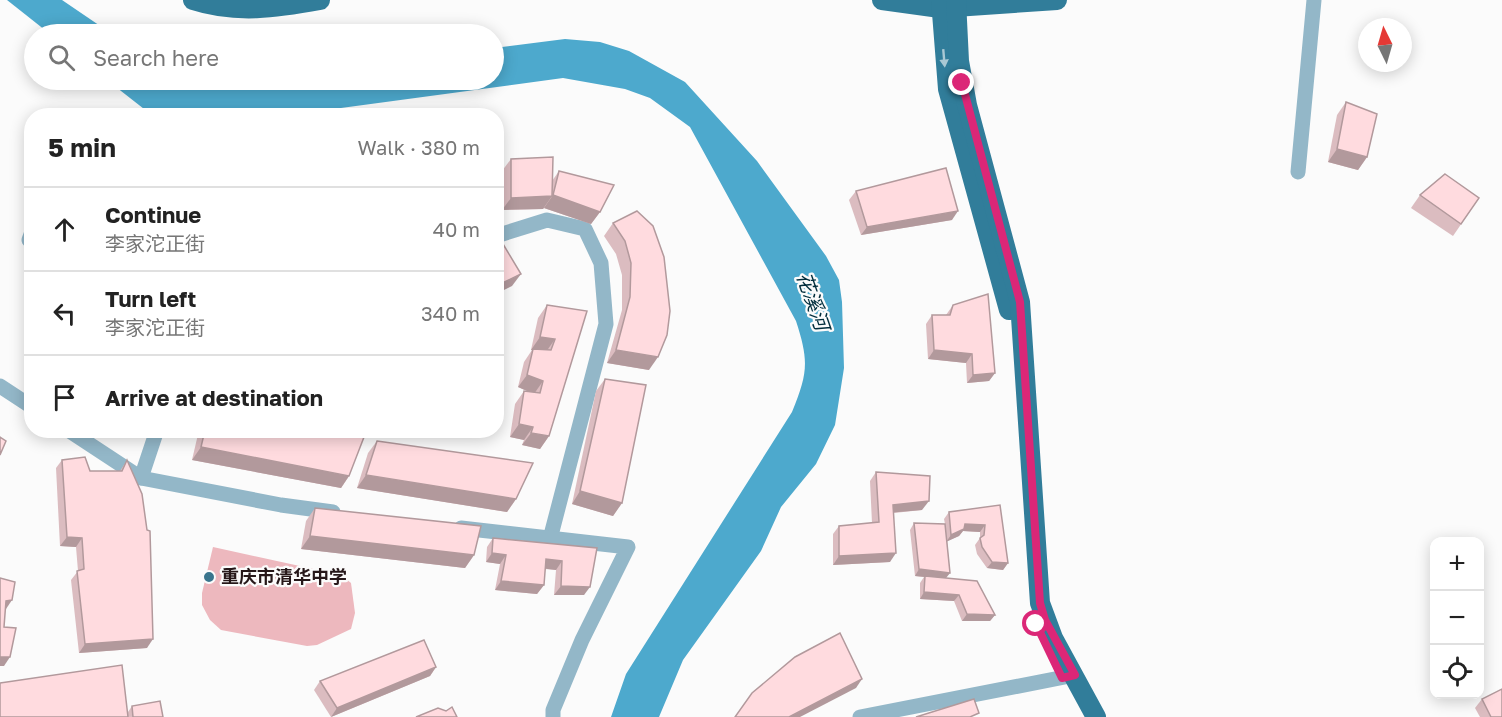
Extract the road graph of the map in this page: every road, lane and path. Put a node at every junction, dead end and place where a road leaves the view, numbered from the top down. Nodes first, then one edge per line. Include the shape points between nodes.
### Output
1 (193, 0) edge
2 (320, 0) edge
3 (882, 0) edge
4 (1057, 0) edge
5 (1314, 0) edge
6 (948, 4) edge
7 (1298, 172) dead end
8 (504, 233) edge
9 (0, 386) edge
10 (24, 402) edge
11 (80, 438) edge
12 (154, 438) edge
13 (141, 478) junction
14 (351, 514) edge
15 (444, 526) edge
16 (550, 540) junction
17 (1069, 677) junction
18 (553, 717) edge
19 (860, 717) edge
20 (1081, 717) edge
21 (1096, 717) edge

1 - 2 main road via 228,9
3 - 6 main road
4 - 6 main road
5 - 7 street
6 - 17 main road via 945,65 952,108 1009,308 1031,605 1036,624
8 - 16 street via 547,220 585,229 601,263 606,324
9 - 10 street
11 - 13 street
12 - 13 street
13 - 14 street
15 - 16 street
16 - 18 street via 628,547 582,640
17 - 19 street
17 - 20 main road
17 - 21 main road

